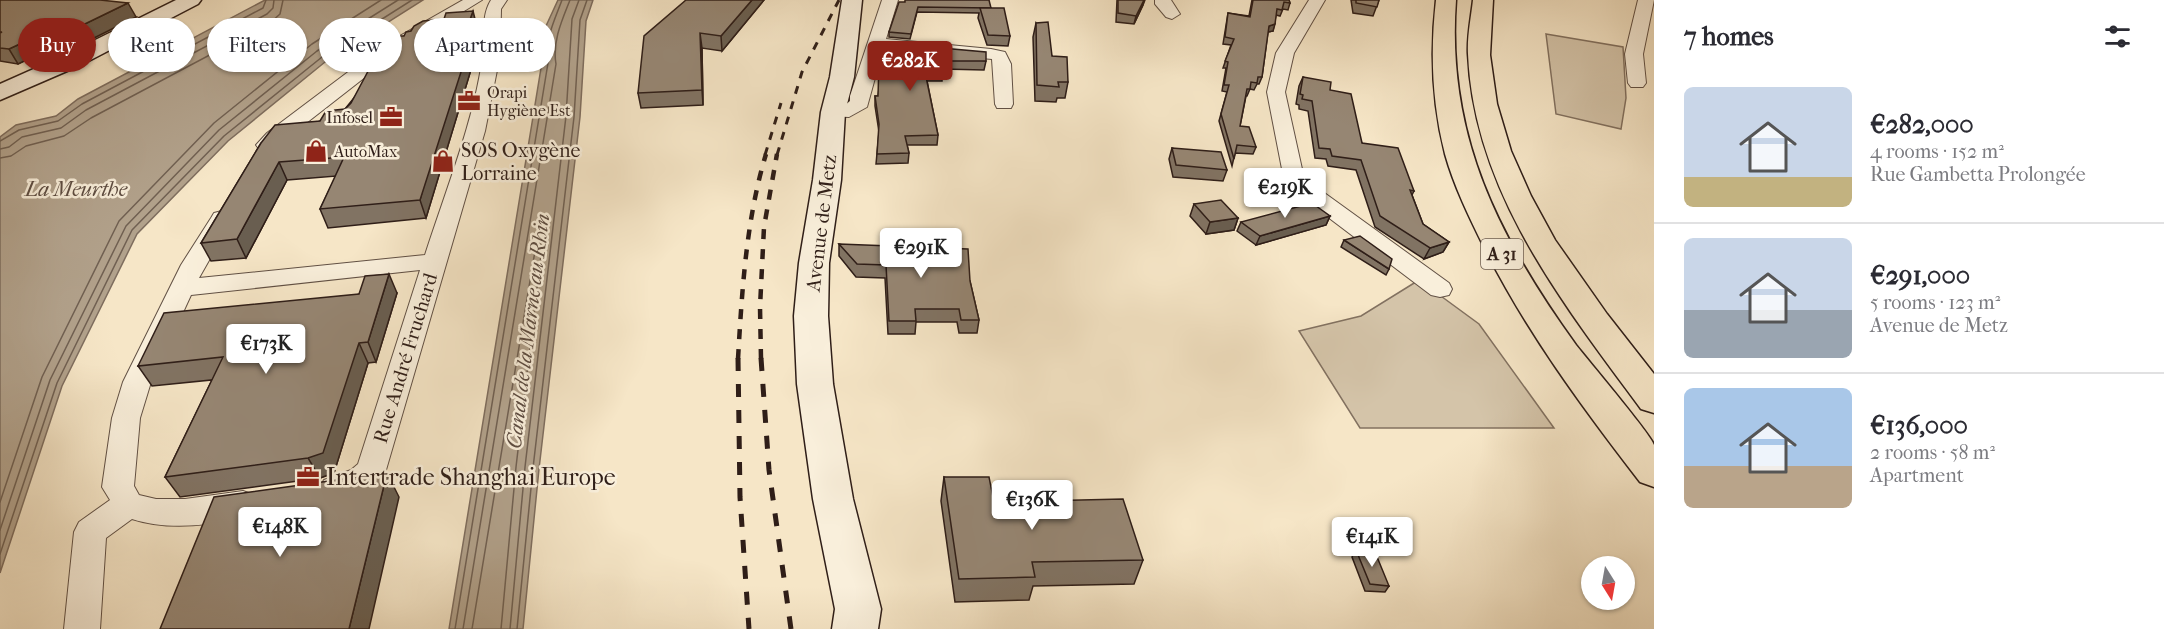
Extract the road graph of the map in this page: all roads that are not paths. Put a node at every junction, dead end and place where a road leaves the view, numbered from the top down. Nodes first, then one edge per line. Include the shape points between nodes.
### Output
1 (191, 0) edge
2 (890, 0) edge
3 (1163, 0) edge
4 (1317, 0) edge
5 (1446, 0) edge
6 (1484, 0) edge
7 (1646, 0) edge
8 (851, 2) edge
9 (481, 5) edge
10 (1172, 14) dead end
11 (875, 43) junction
12 (96, 48) edge
13 (40, 72) edge
14 (46, 72) edge
15 (1637, 83) dead end
16 (0, 84) edge
17 (0, 93) edge
18 (846, 104) junction
19 (1004, 104) dead end
20 (252, 166) edge
21 (235, 195) edge
22 (434, 261) junction
23 (182, 288) junction
24 (1440, 289) dead end
25 (1654, 400) edge
26 (1654, 471) edge
27 (308, 495) edge
28 (262, 501) edge
29 (128, 504) junction
30 (864, 622) edge
31 (82, 629) edge

1 - 12 main road
2 - 11 street
3 - 10 street
4 - 24 street via 1285,53 1276,92 1292,169 1304,188
5 - 26 highway, A 31 via 1442,59 1446,97 1456,146 1476,198 1506,262 1566,357
6 - 25 highway, A 31 via 1479,54 1483,85 1489,121 1509,177 1576,296
7 - 15 street via 1634,54
8 - 18 main road, Avenue de Metz via 842,77
9 - 20 street, Rue André Fruchard via 390,50 274,136
9 - 22 street, Rue André Fruchard via 491,55 475,131
11 - 18 street
11 - 19 street via 999,56
13 - 16 main road
14 - 17 main road
18 - 30 main road, Avenue de Metz via 827,180 814,263 812,316 815,384 833,499
21 - 23 street
22 - 23 street
22 - 27 street, Rue André Fruchard via 371,470 343,488
23 - 29 street via 137,382 126,418 118,488
28 - 29 street via 182,512 152,512
29 - 31 street via 90,532

